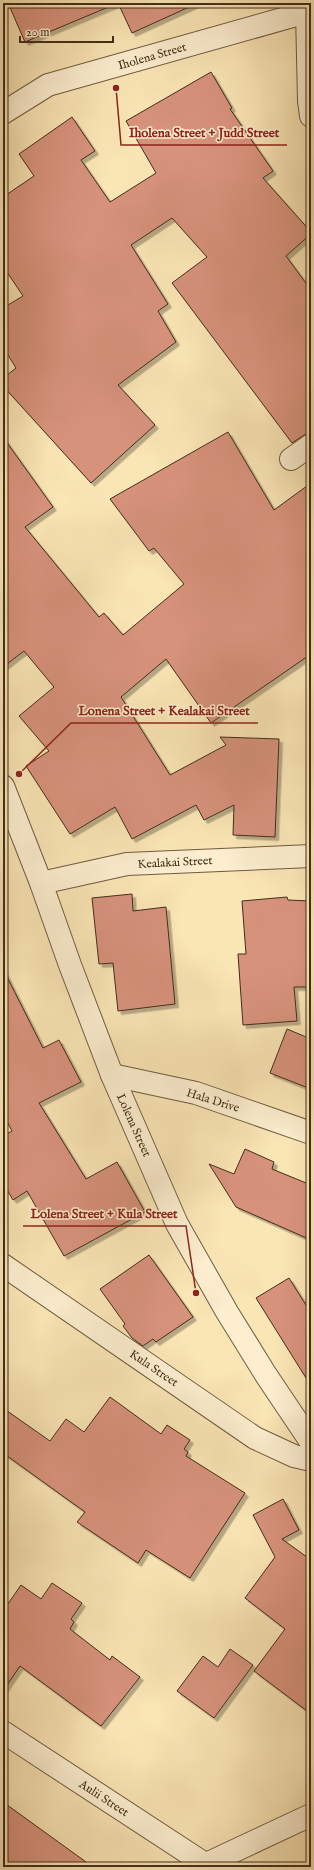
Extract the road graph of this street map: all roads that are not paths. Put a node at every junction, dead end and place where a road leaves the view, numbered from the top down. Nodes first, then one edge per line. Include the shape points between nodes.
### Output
1 (308, 7) edge
2 (3, 113) edge
3 (311, 116) edge
4 (311, 445) edge
5 (291, 460) dead end
6 (3, 786) edge
7 (311, 856) edge
8 (41, 883) junction
9 (112, 1075) junction
10 (311, 1132) edge
11 (3, 1265) edge
12 (311, 1442) edge
13 (311, 1460) edge
14 (3, 1732) edge
15 (311, 1815) edge
16 (203, 1866) edge

1 - 2 street, Iholena Street via 48,85
1 - 3 street
4 - 5 street
6 - 8 street, Lolena Street
7 - 8 street, Kealakai Street via 128,864
8 - 9 street, Lolena Street
9 - 10 street, Hala Drive via 196,1093
9 - 12 street, Lolena Street via 178,1224 239,1331
11 - 13 street, Kula Street via 255,1438 294,1456
14 - 16 street, Aulii Street
15 - 16 street

